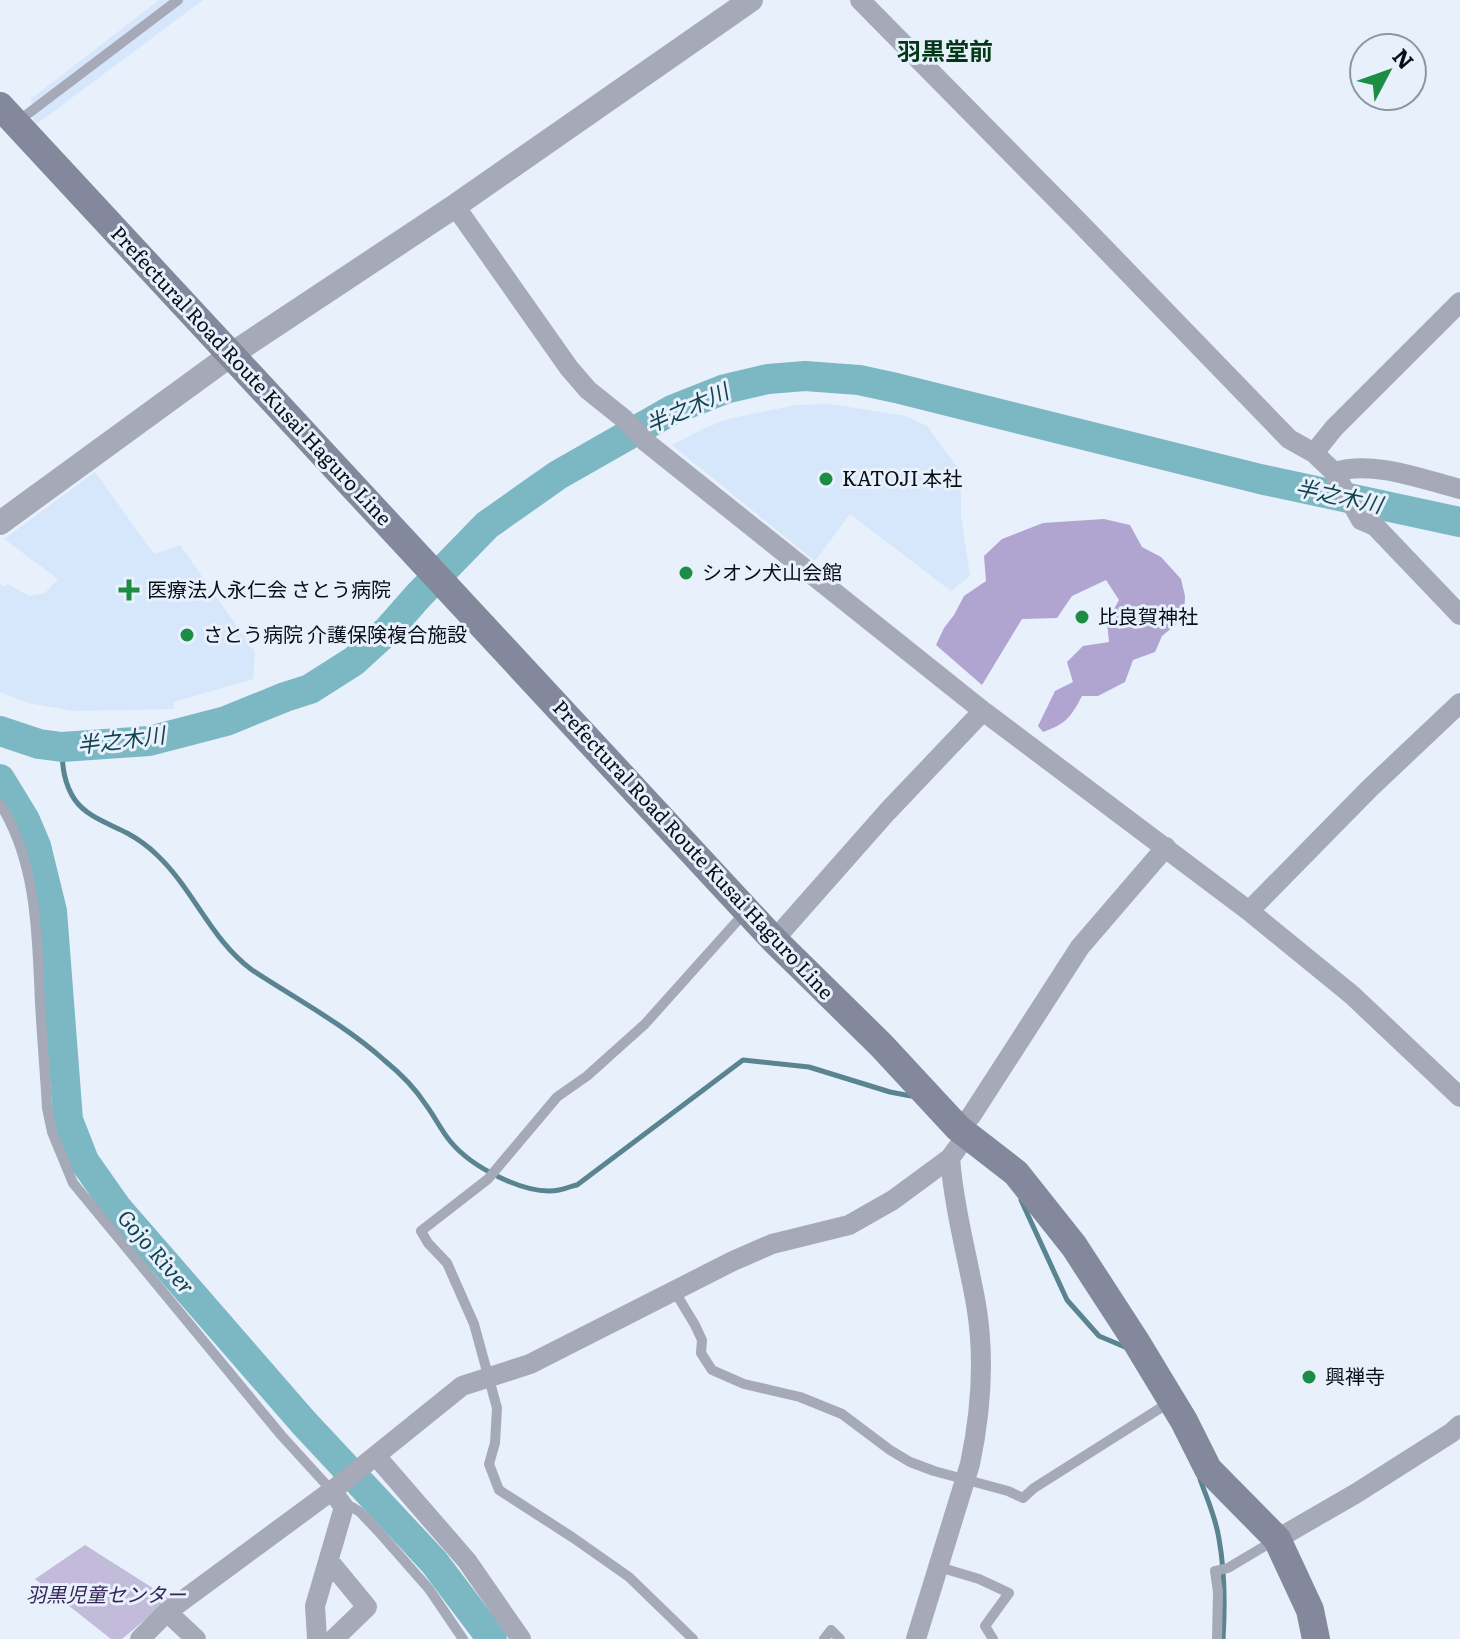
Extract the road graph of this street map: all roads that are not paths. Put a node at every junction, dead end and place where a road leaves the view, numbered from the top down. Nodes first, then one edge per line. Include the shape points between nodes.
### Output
1 (178, 0) edge
2 (751, 0) edge
3 (860, 0) edge
4 (4, 111) edge
5 (455, 206) junction
6 (1460, 302) edge
7 (232, 354) junction
8 (1314, 453) junction
9 (1334, 472) junction
10 (1460, 489) edge
11 (0, 523) edge
12 (1460, 615) edge
13 (1460, 703) edge
14 (983, 711) junction
15 (0, 804) edge
16 (1166, 847) junction
17 (742, 900) junction
18 (1249, 911) junction
19 (774, 940) junction
20 (1460, 1097) edge
21 (963, 1132) junction
22 (950, 1158) junction
23 (675, 1292) junction
24 (489, 1378) junction
25 (1172, 1401) junction
26 (1460, 1425) edge
27 (371, 1460) junction
28 (966, 1478) junction
29 (338, 1495) junction
30 (1277, 1539) junction
31 (329, 1561) junction
32 (939, 1567) junction
33 (167, 1612) junction
34 (140, 1639) edge
35 (196, 1639) edge
36 (319, 1639) edge
37 (334, 1639) edge
38 (463, 1639) edge
39 (521, 1639) edge
40 (693, 1639) edge
41 (824, 1639) edge
42 (840, 1639) edge
43 (916, 1639) edge
44 (993, 1639) edge
45 (1217, 1639) edge
46 (1316, 1639) edge

1 - 4 lane
2 - 5 street
3 - 8 street via 1289,439
4 - 7 main road, Prefectural Road Route Kusai Haguro Line
5 - 7 street
5 - 14 street via 588,390
6 - 8 street
7 - 11 street
7 - 17 main road, Prefectural Road Route Kusai Haguro Line
8 - 9 street
9 - 10 street via 1370,468
9 - 12 street via 1361,520 1375,526
13 - 18 street
14 - 16 street
14 - 19 street
15 - 29 lane via 20,844 31,892 47,1108 73,1183 281,1435
16 - 18 street
16 - 21 street via 1080,947
17 - 19 main road, Prefectural Road Route Kusai Haguro Line
17 - 24 lane via 739,919 645,1024 557,1097 488,1179 421,1231 447,1263 474,1324
18 - 20 street via 1352,995
19 - 21 main road, Prefectural Road Route Kusai Haguro Line
21 - 22 street
21 - 25 main road, Prefectural Road Route Kusai Haguro Line via 1016,1173 1074,1246
22 - 23 street via 849,1225 772,1244
22 - 28 street via 977,1307 982,1370
23 - 24 street via 530,1364
23 - 28 lane via 699,1333 701,1353 712,1370 842,1414 910,1462
24 - 27 street via 462,1386
24 - 40 lane via 497,1408 489,1464 499,1490 629,1577
25 - 28 lane via 1023,1498
25 - 30 main road, Prefectural Road Route Kusai Haguro Line via 1208,1469
26 - 30 street
27 - 29 street
27 - 39 street via 467,1561
28 - 32 street
29 - 31 street
29 - 33 street
29 - 38 lane via 429,1589
30 - 45 lane via 1215,1571
30 - 46 main road, Prefectural Road Route Kusai Haguro Line via 1310,1610
31 - 36 street via 315,1606
31 - 37 street via 367,1607
32 - 43 street
32 - 44 lane via 1009,1593 985,1626
33 - 34 street
33 - 35 street
41 - 42 lane via 831,1630

